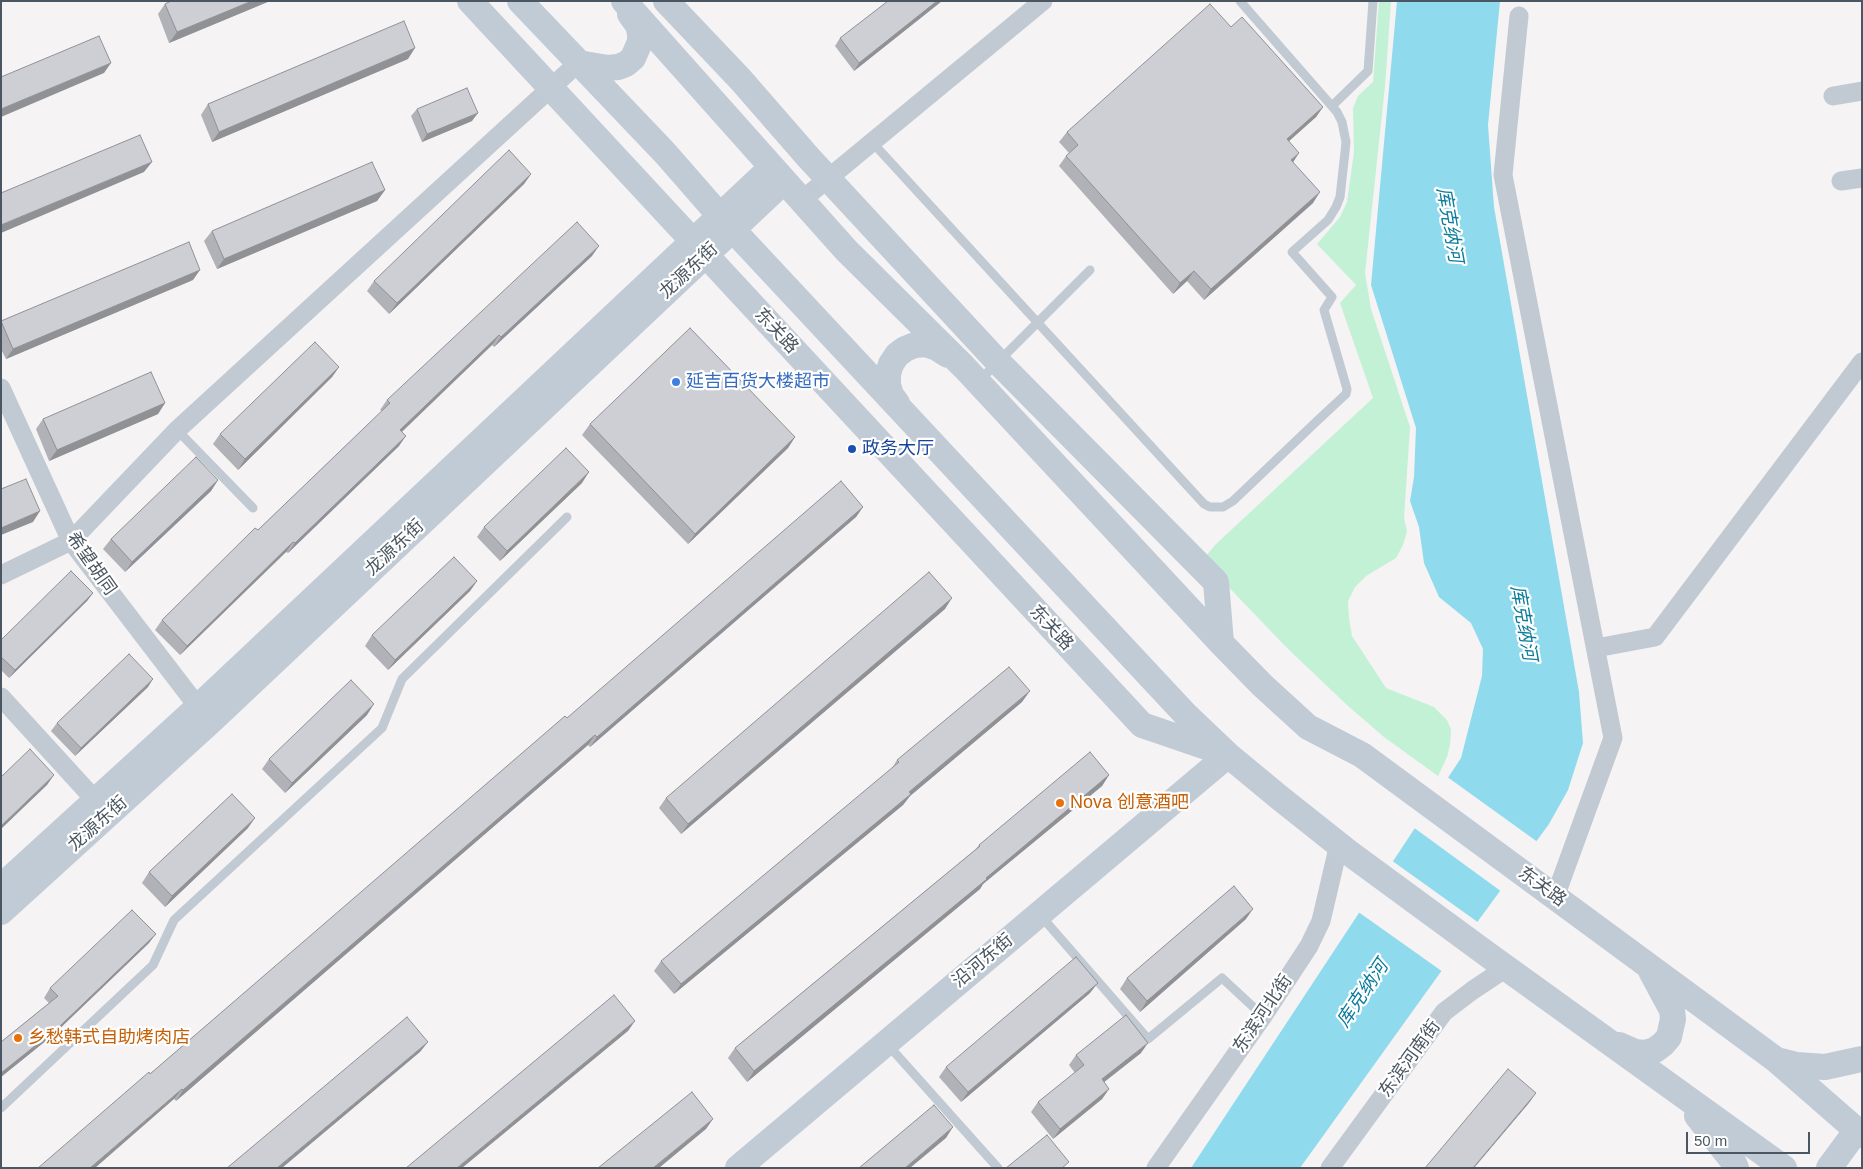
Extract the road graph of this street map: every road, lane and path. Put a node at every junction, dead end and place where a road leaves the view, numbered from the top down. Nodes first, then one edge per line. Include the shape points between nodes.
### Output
1 (470, 1) edge
2 (520, 1) edge
3 (623, 1) edge
4 (666, 1) edge
5 (1043, 1) edge
6 (1240, 1) edge
7 (1373, 1) edge
8 (1519, 16) dead end
9 (578, 63) junction
10 (551, 88) junction
11 (1862, 91) edge
12 (1833, 96) dead end
13 (1332, 106) junction
14 (872, 142) junction
15 (778, 174) junction
16 (828, 178) junction
17 (1862, 178) edge
18 (1841, 181) dead end
19 (802, 200) junction
20 (727, 223) junction
21 (699, 248) junction
22 (1090, 270) dead end
23 (1038, 322) junction
24 (998, 362) junction
25 (1862, 362) edge
26 (971, 375) junction
27 (1, 388) edge
28 (902, 411) junction
29 (177, 430) junction
30 (253, 508) dead end
31 (567, 516) dead end
32 (71, 541) junction
33 (1, 575) edge
34 (1221, 643) junction
35 (1596, 648) junction
36 (1, 697) edge
37 (204, 715) junction
38 (1228, 755) junction
39 (96, 800) junction
40 (1343, 848) junction
41 (1, 887) edge
42 (1555, 896) junction
43 (1, 912) edge
44 (1039, 914) junction
45 (1498, 963) junction
46 (1648, 965) junction
47 (1263, 1016) junction
48 (1605, 1039) junction
49 (886, 1043) junction
50 (1775, 1059) junction
51 (1862, 1059) edge
52 (1676, 1090) junction
53 (1, 1108) edge
54 (1860, 1139) edge
55 (738, 1168) edge
56 (998, 1168) edge
57 (1156, 1168) edge
58 (1330, 1168) edge
59 (1736, 1168) edge
60 (1784, 1168) edge
61 (1829, 1168) edge
62 (1850, 1168) edge

1 - 10 main road, 东关路
2 - 9 main road, 东关路
3 - 9 main road via 640,34 633,58 626,64 608,68
3 - 15 main road, 东关路
4 - 16 main road
5 - 14 street
6 - 13 lane
7 - 13 lane via 1368,71
8 - 35 street via 1503,175
9 - 10 street
9 - 20 main road, 东关路
10 - 21 main road, 东关路
10 - 29 street
11 - 12 street
13 - 23 lane via 1342,122 1346,142 1340,197 1328,220 1292,252 1332,298 1324,310 1346,394 1229,505 1216,508 1204,504
14 - 16 street
14 - 23 lane
15 - 19 main road, 东关路
15 - 20 main road, 龙源东街
16 - 19 street
16 - 24 main road
17 - 18 street
19 - 26 main road, 东关路 via 846,250
20 - 21 main road, 龙源东街
20 - 28 main road, 东关路
21 - 37 main road, 龙源东街
21 - 38 main road, 东关路 via 1142,726
22 - 23 lane
23 - 24 lane
24 - 26 lane
24 - 34 main road via 1216,582
25 - 35 street via 1655,637
26 - 28 main road via 937,348 926,344 905,349 894,360 888,374 891,395
26 - 34 main road, 东关路
27 - 32 street, 希望胡同
28 - 38 main road, 东关路 via 1187,716
29 - 30 lane
29 - 32 street
31 - 53 lane via 402,679 382,728 174,920 152,965
32 - 33 street
32 - 37 street, 希望胡同
34 - 42 main road, 东关路 via 1308,727 1362,755
35 - 42 street via 1613,738
36 - 39 street
37 - 39 main road, 龙源东街
37 - 43 main road, 龙源东街
38 - 40 main road, 东关路
38 - 44 main road, 沿河东街
39 - 41 main road, 龙源东街
40 - 45 main road, 东关路
40 - 47 street, 东滨河北街 via 1309,946
42 - 46 main road, 东关路
44 - 47 lane via 1148,1039 1222,978
44 - 49 main road, 沿河东街
45 - 48 main road, 东关路
45 - 58 street, 东滨河南街 via 1473,990 1444,1012
46 - 48 main road via 1672,1010 1669,1037 1659,1047 1645,1053
46 - 50 main road, 东关路
47 - 57 street, 东滨河北街
48 - 52 main road, 东关路
49 - 55 main road, 沿河东街
49 - 56 lane
50 - 51 main road via 1824,1067
50 - 54 main road, 东关路
52 - 59 main road
52 - 60 main road, 东关路
54 - 61 main road
54 - 62 main road

